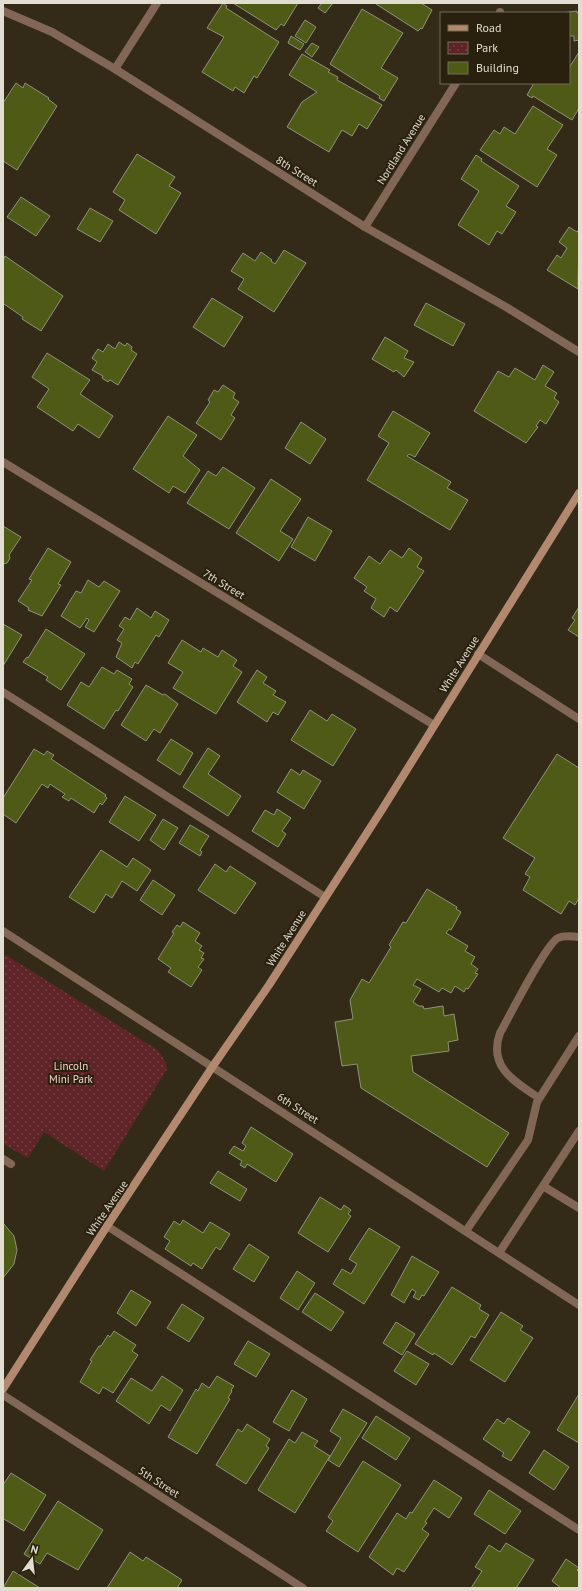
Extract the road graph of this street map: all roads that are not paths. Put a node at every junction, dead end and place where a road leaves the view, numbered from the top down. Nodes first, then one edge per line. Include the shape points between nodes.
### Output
1 (156, 3) edge
2 (3, 11) edge
3 (115, 69) junction
4 (455, 84) edge
5 (365, 227) junction
6 (579, 352) edge
7 (3, 462) edge
8 (579, 493) edge
9 (478, 654) junction
10 (3, 692) edge
11 (579, 719) edge
12 (434, 725) junction
13 (325, 897) junction
14 (3, 931) edge
15 (579, 937) edge
16 (579, 1036) edge
17 (213, 1066) junction
18 (539, 1098) junction
19 (579, 1131) edge
20 (3, 1159) edge
21 (11, 1164) dead end
22 (543, 1186) junction
23 (579, 1208) edge
24 (107, 1226) junction
25 (466, 1231) junction
26 (499, 1253) junction
27 (579, 1306) edge
28 (3, 1389) edge
29 (3, 1395) edge
30 (579, 1530) edge
31 (303, 1588) edge

1 - 3 street
2 - 3 street, 8th Street via 52,32
3 - 5 street, 8th Street
4 - 5 street, Nordland Avenue
5 - 6 street, 8th Street via 506,307
7 - 12 street, 7th Street
8 - 9 main road, White Avenue
9 - 11 street
9 - 12 main road, White Avenue
10 - 13 street
12 - 13 main road, White Avenue
13 - 17 main road, White Avenue
14 - 17 street, 6th Street
15 - 18 street via 557,938 545,953 496,1044 502,1070
16 - 18 street
17 - 24 main road, White Avenue
17 - 25 street, 6th Street
18 - 25 street via 528,1140
19 - 22 street
20 - 21 street
22 - 23 street
22 - 26 street
24 - 28 main road, White Avenue
24 - 30 street
25 - 26 street, 6th Street
26 - 27 street, 6th Street
29 - 31 street, 5th Street

